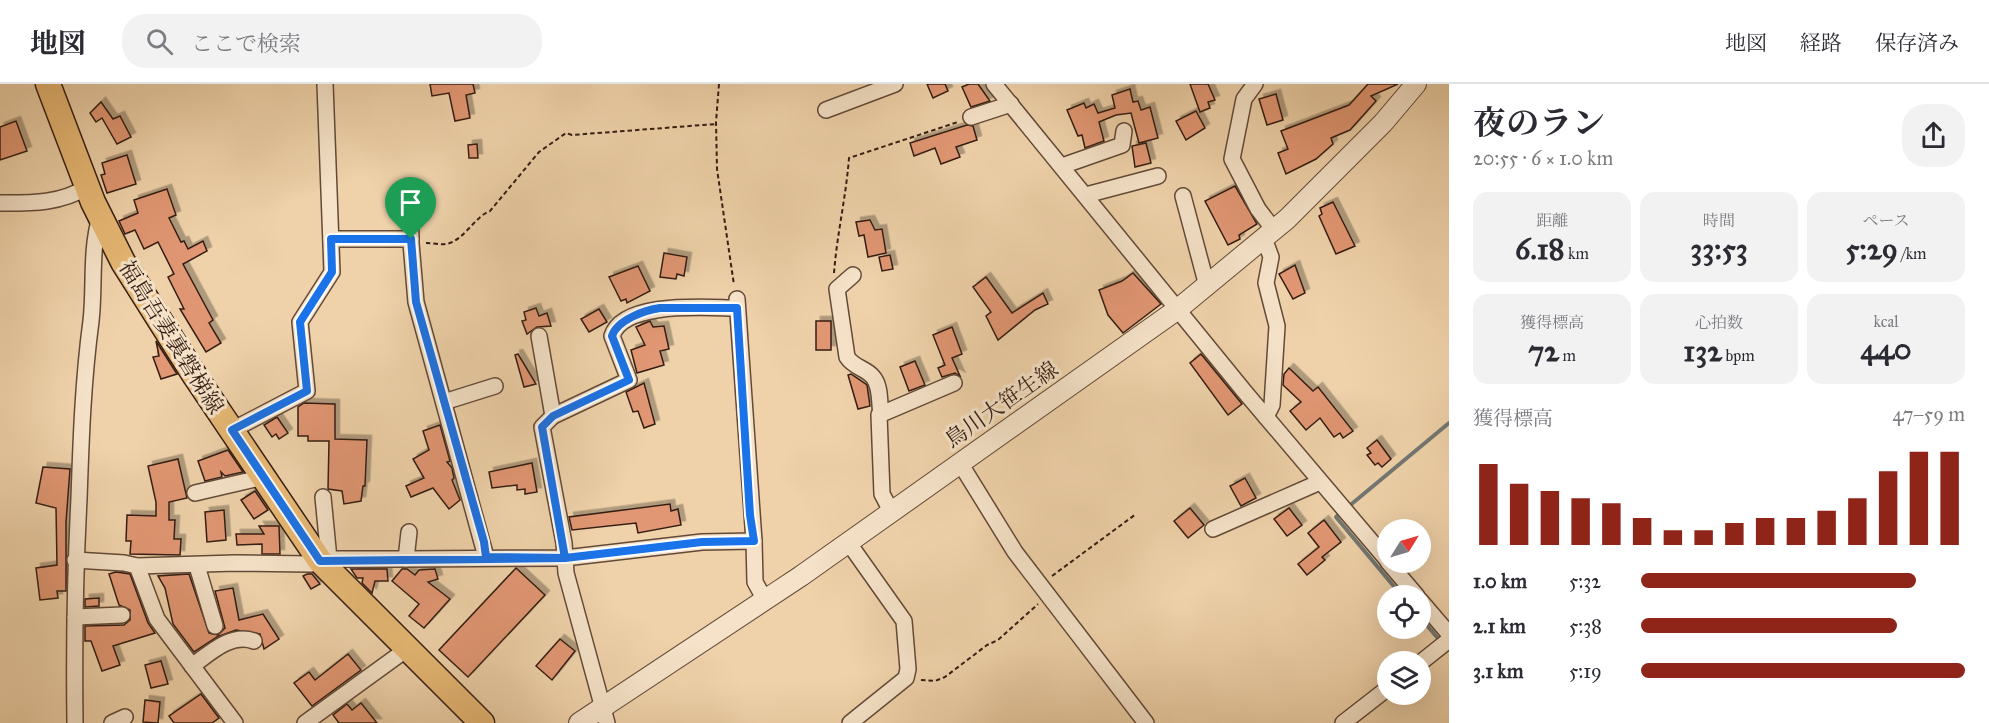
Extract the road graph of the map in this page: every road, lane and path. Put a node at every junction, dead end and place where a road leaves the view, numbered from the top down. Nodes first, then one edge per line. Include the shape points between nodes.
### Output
1 (48, 84) edge
2 (325, 84) edge
3 (719, 84) edge
4 (895, 84) edge
5 (994, 84) edge
6 (1255, 84) edge
7 (1416, 84) edge
8 (1011, 104) junction
9 (826, 110) dead end
10 (971, 117) joint
11 (716, 124) junction
12 (1124, 131) dead end
13 (1062, 166) junction
14 (1158, 176) dead end
15 (87, 187) junction
16 (410, 194) dead end
17 (1086, 195) junction
18 (1184, 196) dead end
19 (0, 204) edge
20 (100, 217) junction
21 (1269, 234) junction
22 (331, 239) junction
23 (411, 241) junction
24 (853, 275) dead end
25 (839, 286) junction
26 (1207, 286) junction
27 (737, 304) junction
28 (1178, 309) junction
29 (539, 336) dead end
30 (954, 383) dead end
31 (495, 386) dead end
32 (444, 402) junction
33 (881, 414) junction
34 (553, 416) junction
35 (1266, 417) junction
36 (232, 430) junction
37 (960, 463) junction
38 (264, 477) junction
39 (1320, 482) junction
40 (195, 493) dead end
41 (323, 497) dead end
42 (891, 511) junction
43 (1136, 514) dead end
44 (1213, 529) dead end
45 (409, 532) dead end
46 (754, 541) junction
47 (848, 542) junction
48 (1377, 549) edge
49 (486, 557) junction
50 (565, 558) junction
51 (406, 559) junction
52 (75, 560) junction
53 (324, 560) junction
54 (137, 566) junction
55 (197, 566) junction
56 (1397, 573) edge
57 (1408, 585) edge
58 (1044, 590) junction
59 (765, 600) junction
60 (1431, 613) edge
61 (122, 615) dead end
62 (75, 617) junction
63 (215, 626) dead end
64 (1449, 634) edge
65 (1449, 640) edge
66 (254, 641) dead end
67 (407, 649) junction
68 (1431, 654) edge
69 (192, 666) junction
70 (908, 674) junction
71 (1377, 697) edge
72 (606, 715) edge
73 (75, 723) edge
74 (235, 723) edge
75 (305, 723) edge
76 (482, 723) edge
77 (579, 723) edge
78 (850, 723) edge
79 (1146, 723) edge
80 (1343, 723) edge

1 - 15 main road, 福島吾妻裏磐梯線
2 - 22 street
3 - 11 path
4 - 9 street
5 - 8 street
6 - 21 street via 1244,99 1232,159
7 - 21 street, 鳥川大笹生線 via 1383,123
8 - 10 street
8 - 13 street
10 - 25 path via 849,158 833,278
11 - 23 path via 566,133 539,152 490,211 454,240 447,244
11 - 27 path via 719,181
12 - 13 street via 1122,145
13 - 17 street
14 - 17 street
15 - 19 street via 75,195 44,202
15 - 20 main road, 福島吾妻裏磐梯線
16 - 23 street
17 - 28 street
18 - 26 street
20 - 36 main road, 福島吾妻裏磐梯線 via 151,308
20 - 52 street via 93,245
21 - 26 street, 鳥川大笹生線
21 - 35 street via 1271,257 1266,283 1277,326 1272,405
22 - 23 street
22 - 36 street via 332,272 300,322 307,391
23 - 32 street via 416,302
24 - 25 street
25 - 33 street via 847,357 874,378
26 - 28 street, 鳥川大笹生線
27 - 34 street via 650,309 620,325 612,336 629,380
27 - 46 street
28 - 35 street
28 - 37 street, 鳥川大笹生線
29 - 34 street
30 - 33 street
31 - 32 street
32 - 49 street
33 - 42 street via 882,494
34 - 50 street via 541,432
35 - 39 street
36 - 38 main road, 福島吾妻裏磐梯線
37 - 42 street, 鳥川大笹生線
37 - 58 street via 997,525
38 - 40 street
38 - 53 main road, 福島吾妻裏磐梯線
39 - 44 street
39 - 48 street
41 - 53 street
42 - 47 street, 鳥川大笹生線
43 - 58 path
45 - 51 street
46 - 50 street via 702,542
46 - 59 street via 755,582
47 - 59 street, 鳥川大笹生線
47 - 70 street via 904,621
49 - 50 street
49 - 51 street
50 - 72 street
51 - 53 street
52 - 54 street
52 - 62 street
53 - 55 street via 311,564
53 - 67 main road, 福島吾妻裏磐梯線
54 - 55 street
54 - 69 street via 157,619
55 - 63 street
56 - 57 street
58 - 70 path via 1004,635 945,677 920,680
58 - 79 street
59 - 72 street, 鳥川大笹生線
60 - 64 street
61 - 62 street
62 - 73 street
65 - 68 street
66 - 69 street via 228,642
67 - 75 street
67 - 76 main road, 福島吾妻裏磐梯線
69 - 74 street
70 - 78 street
71 - 80 street
72 - 77 street, 鳥川大笹生線

